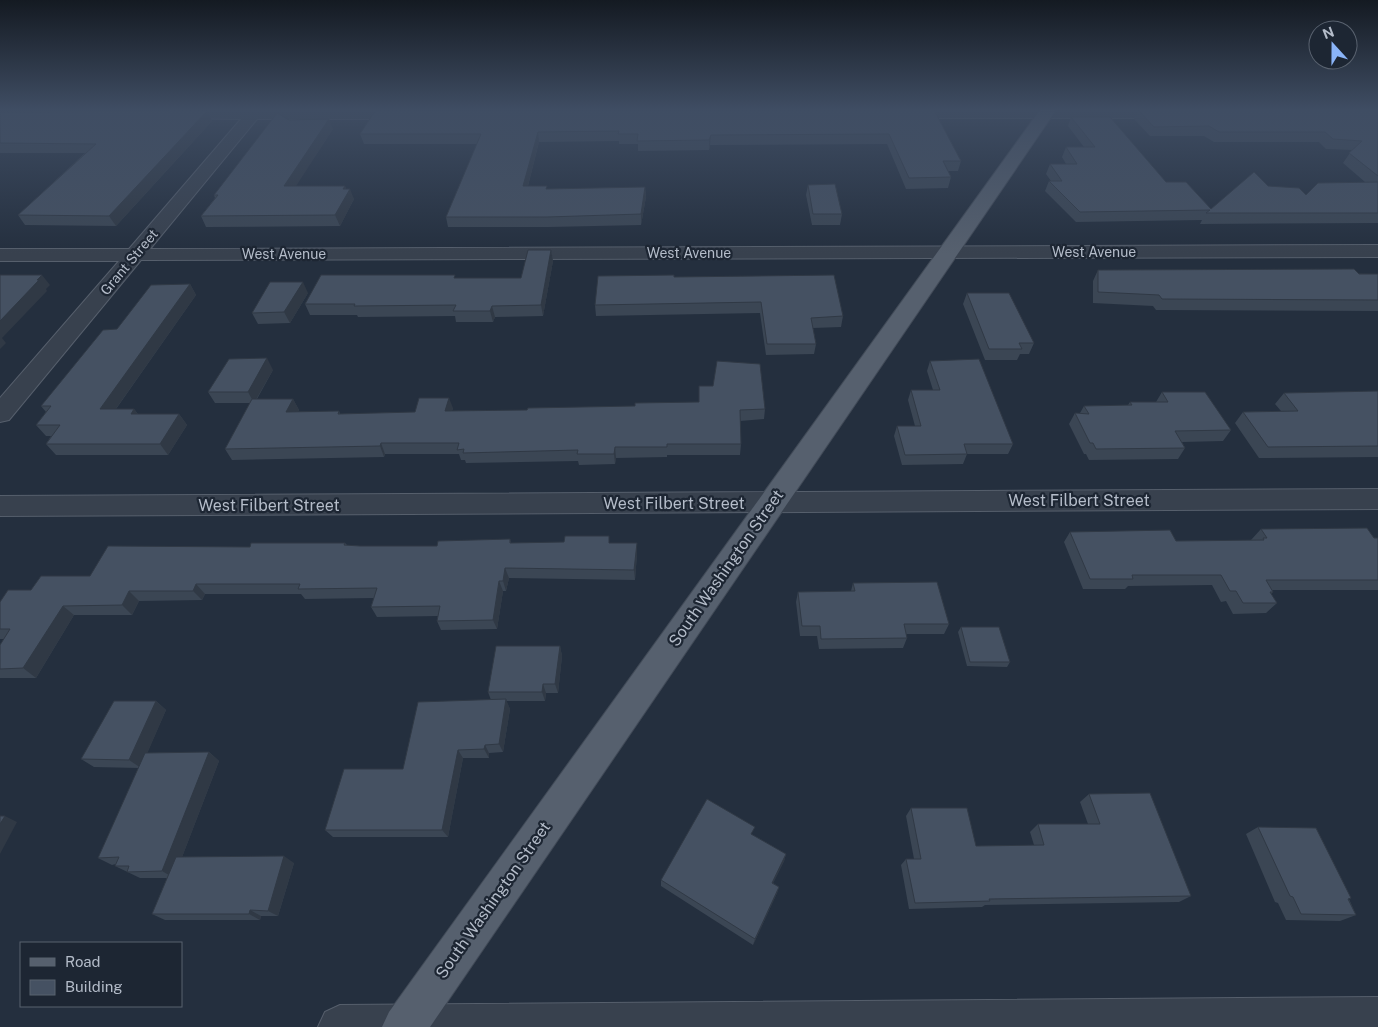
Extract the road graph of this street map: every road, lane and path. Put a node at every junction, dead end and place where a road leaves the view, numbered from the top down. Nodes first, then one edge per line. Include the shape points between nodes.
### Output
1 (217, 158) edge
2 (1014, 158) edge
3 (1378, 251) edge
4 (948, 253) junction
5 (136, 254) junction
6 (0, 255) edge
7 (0, 414) edge
8 (1378, 499) edge
9 (773, 502) junction
10 (0, 506) edge
11 (1378, 1018) edge
12 (405, 1026) edge
13 (340, 1027) edge

1 - 5 street, Grant Street
2 - 4 main road, South Washington Street
3 - 4 street, West Avenue
4 - 5 street, West Avenue
4 - 9 main road, South Washington Street
5 - 6 street, West Avenue
5 - 7 street, Grant Street
8 - 9 street, West Filbert Street
9 - 10 street, West Filbert Street
9 - 12 main road, South Washington Street
11 - 12 street
12 - 13 street

